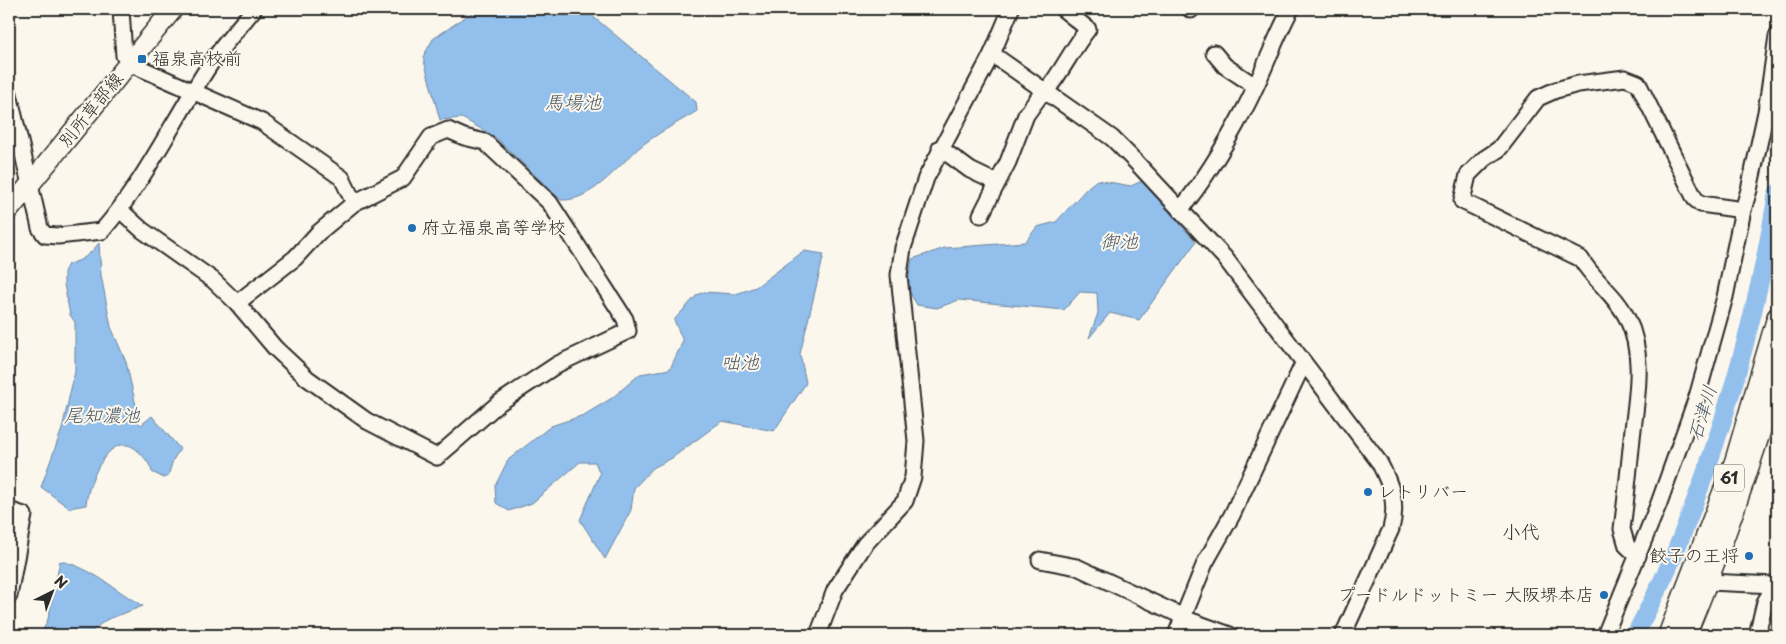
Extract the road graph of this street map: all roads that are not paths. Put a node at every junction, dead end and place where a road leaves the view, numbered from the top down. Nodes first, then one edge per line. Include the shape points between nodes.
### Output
1 (122, 9) edge
2 (173, 9) edge
3 (254, 9) edge
4 (1011, 9) edge
5 (1063, 9) edge
6 (1291, 9) edge
7 (1777, 36) edge
8 (1214, 53) dead end
9 (992, 54) junction
10 (129, 63) junction
11 (1254, 86) junction
12 (1045, 91) junction
13 (194, 92) junction
14 (9, 94) edge
15 (940, 148) junction
16 (997, 183) junction
17 (30, 185) junction
18 (354, 203) junction
19 (9, 210) edge
20 (120, 210) junction
21 (1180, 210) junction
22 (1743, 210) junction
23 (981, 216) dead end
24 (237, 303) junction
25 (1777, 317) edge
26 (1303, 364) junction
27 (1777, 379) edge
28 (9, 510) edge
29 (1638, 556) junction
30 (1040, 560) dead end
31 (1708, 582) junction
32 (1776, 584) edge
33 (9, 596) edge
34 (1184, 618) junction
35 (818, 635) edge
36 (1176, 635) edge
37 (1230, 635) edge
38 (1343, 635) edge
39 (1605, 635) edge
40 (1668, 635) edge
41 (1686, 635) edge
42 (1757, 635) edge

1 - 10 street via 124,56
2 - 10 main road, 別所草部線
3 - 13 street via 210,64
4 - 9 street
5 - 12 street via 1088,30
6 - 11 street
7 - 22 street via 1766,112
8 - 11 street via 1225,66
9 - 12 street
9 - 15 street
10 - 13 street
10 - 17 main road, 別所草部線
11 - 21 street via 1245,109 1193,195
12 - 16 street via 1026,115
12 - 21 street via 1112,138
13 - 18 street via 262,122 318,160 342,178
13 - 20 street
14 - 17 street
15 - 16 street via 970,170
15 - 35 street via 926,178 903,248 899,275 916,441 913,477 905,501 866,544 835,590
16 - 23 street
17 - 19 main road, 別所草部線
17 - 20 street via 40,228 45,234 58,236 102,231
18 - 24 street via 318,233 295,258
18 - 24 street via 404,178 431,137 448,130 485,142 550,203 625,319 628,331 558,364 499,402 436,457 367,421 307,378 275,348
20 - 24 street
21 - 26 street via 1225,258
22 - 29 street via 1725,297 1697,397
22 - 29 street via 1701,204 1695,199 1638,82 1626,78 1578,84 1538,98 1499,149 1468,175 1462,201 1581,259 1590,275 1614,298 1627,318 1635,337 1639,376 1622,529 1627,546
25 - 40 main road, 61 via 1735,460
26 - 34 street via 1232,515 1204,563
26 - 38 street via 1379,462 1394,493 1395,514 1391,529
27 - 31 main road, 61 via 1751,466
28 - 33 street via 24,515
29 - 39 street
30 - 34 street via 1077,567
31 - 32 street
31 - 41 main road, 61
32 - 42 street via 1765,602
34 - 36 street
34 - 37 street

